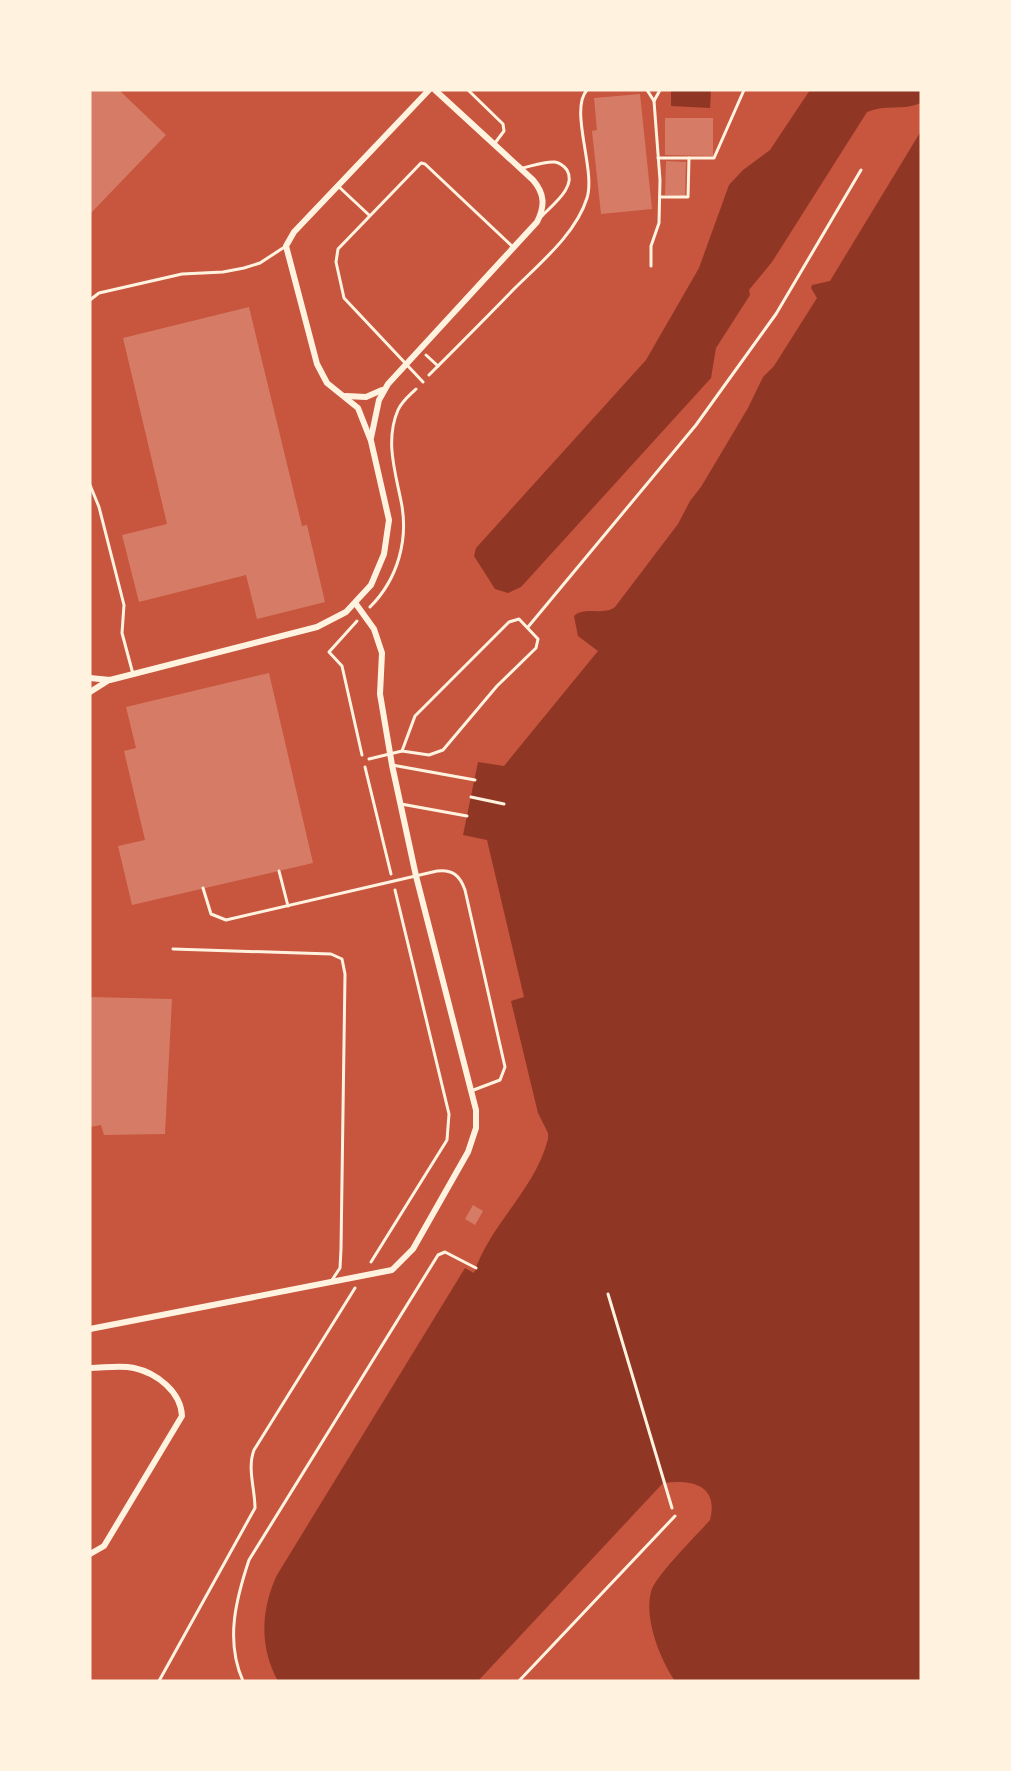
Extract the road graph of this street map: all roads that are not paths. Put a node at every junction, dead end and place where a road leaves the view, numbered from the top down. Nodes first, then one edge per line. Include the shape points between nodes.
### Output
1 (429, 90) edge
2 (435, 90) edge
3 (468, 90) edge
4 (495, 143) junction
5 (521, 169) junction
6 (861, 170) dead end
7 (338, 186) junction
8 (369, 215) junction
9 (537, 222) junction
10 (286, 246) junction
11 (514, 248) junction
12 (90, 300) edge
13 (406, 364) junction
14 (423, 382) road end
15 (386, 387) junction
16 (342, 395) junction
17 (371, 441) junction
18 (90, 486) edge
19 (356, 604) junction
20 (528, 627) junction
21 (133, 674) junction
22 (90, 678) edge
23 (110, 680) junction
24 (90, 692) edge
25 (402, 751) junction
26 (391, 754) junction
27 (369, 759) dead end
28 (392, 765) junction
29 (475, 780) dead end
30 (401, 804) junction
31 (467, 816) dead end
32 (279, 871) dead end
33 (416, 876) junction
34 (202, 888) dead end
35 (288, 906) junction
36 (173, 949) dead end
37 (471, 1091) junction
38 (476, 1268) dead end
39 (328, 1283) junction
40 (90, 1329) edge
41 (90, 1368) edge
42 (675, 1516) road end
43 (90, 1554) edge
44 (243, 1681) edge
45 (519, 1681) edge

1 - 7 street
2 - 4 street
3 - 4 lane via 503,124 504,131
4 - 5 street
5 - 9 street via 542,194 543,208
5 - 9 lane via 555,162 568,173 566,191
6 - 20 lane via 760,338 696,425
7 - 8 lane
7 - 10 street via 294,232
8 - 11 lane via 416,165 423,163
8 - 13 lane via 336,252 343,294
9 - 11 street
10 - 12 lane via 244,268 182,274 99,292
10 - 16 street via 317,364 327,383
11 - 13 street
13 - 14 lane
13 - 15 street
15 - 16 street via 366,397
15 - 17 street via 379,399
16 - 17 street via 358,408
17 - 19 street via 388,509 389,534 375,578
18 - 21 lane via 124,605 122,633
19 - 21 street via 317,627
19 - 26 street via 377,635 382,653 380,694
20 - 25 lane via 515,619 477,653 415,716
20 - 25 lane via 538,639 536,648 497,686 449,745 429,755
21 - 23 street
22 - 23 street
23 - 24 street
25 - 26 lane
26 - 27 lane
26 - 28 street
28 - 29 lane
28 - 30 street
30 - 31 lane
30 - 33 street
32 - 35 lane
33 - 35 lane
33 - 37 street
33 - 37 lane via 447,870 460,878 465,890 505,1067 500,1080
34 - 35 lane via 208,910 220,919
36 - 39 lane via 331,954 342,959 345,974 341,1256 337,1274
37 - 39 street via 477,1120 474,1138 413,1249 392,1270
38 - 44 lane via 445,1252 438,1256 249,1560 235,1602 234,1647
39 - 40 street
41 - 43 street via 126,1367 146,1373 175,1394 182,1416 104,1546
42 - 45 lane

